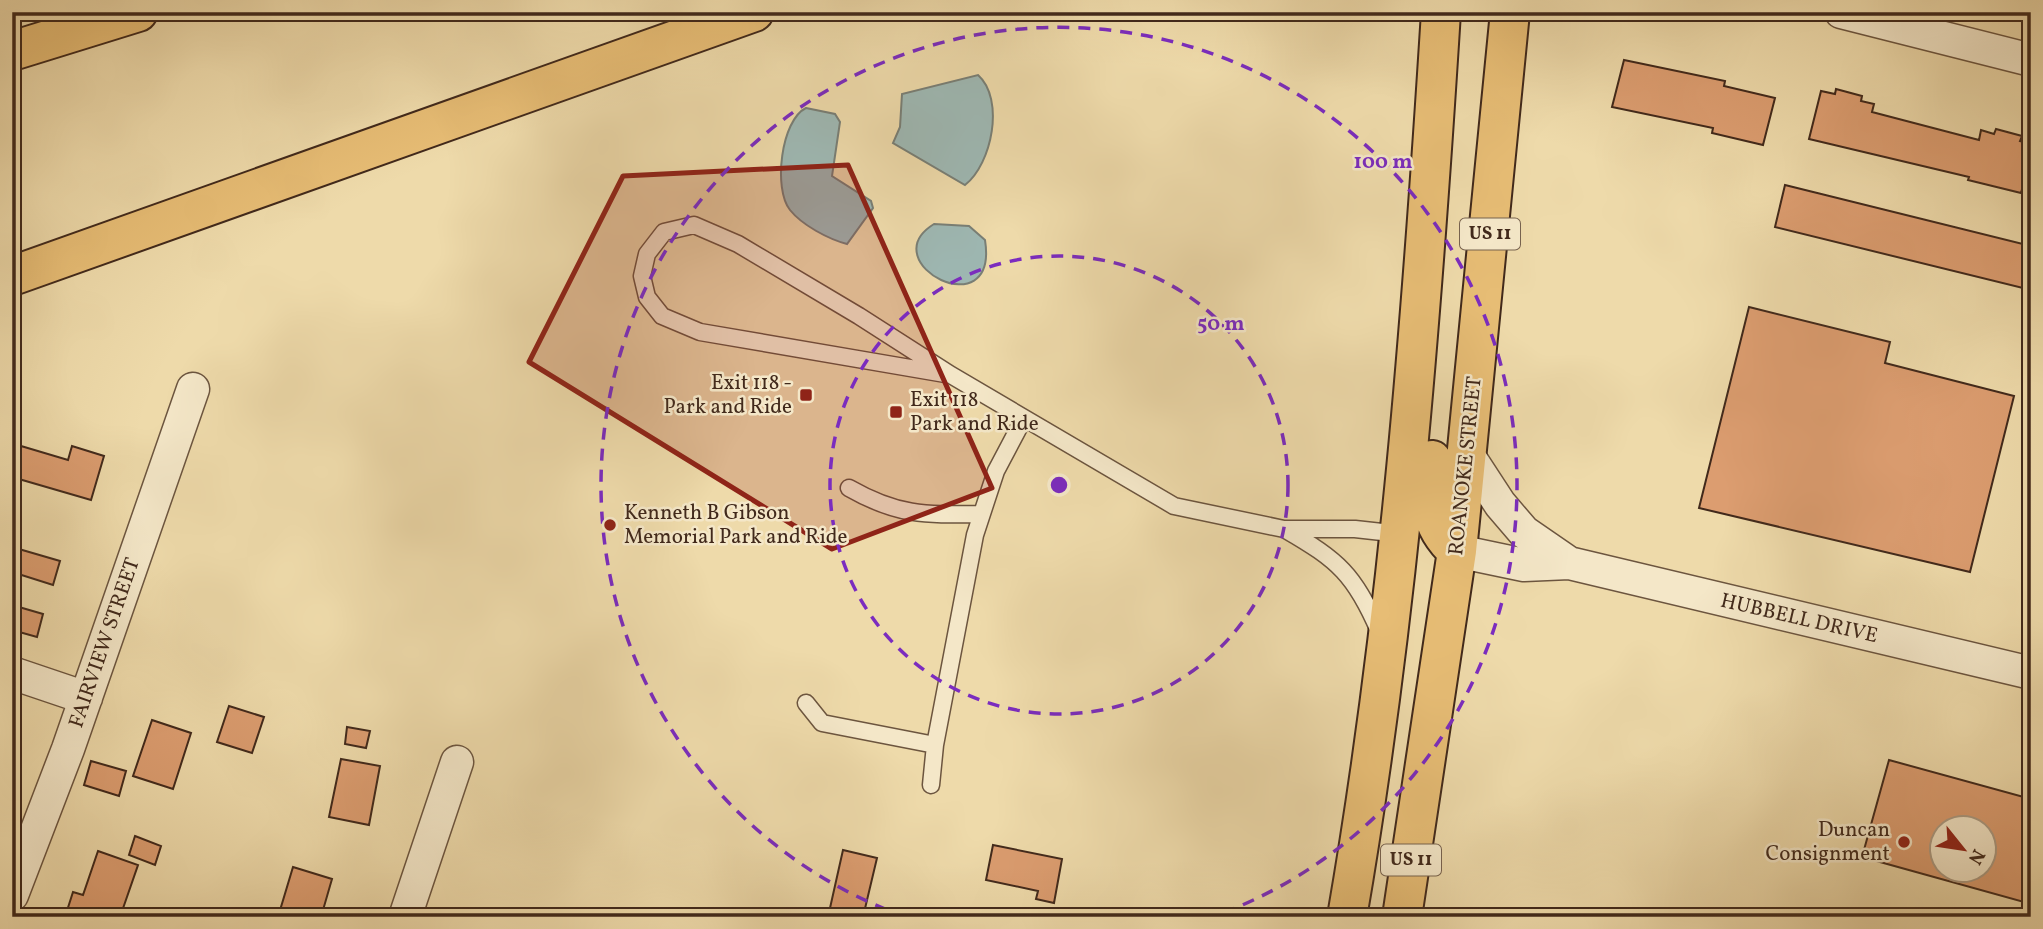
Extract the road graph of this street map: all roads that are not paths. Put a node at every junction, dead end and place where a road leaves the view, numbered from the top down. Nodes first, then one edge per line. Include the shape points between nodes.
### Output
1 (138, 12) edge
2 (754, 12) edge
3 (1441, 12) edge
4 (1510, 12) edge
5 (1841, 12) edge
6 (12, 51) edge
7 (2031, 60) edge
8 (1426, 234) junction
9 (12, 276) edge
10 (951, 375) junction
11 (193, 389) dead end
12 (1024, 418) junction
13 (1468, 455) junction
14 (849, 488) dead end
15 (980, 514) junction
16 (1284, 529) junction
17 (1402, 534) junction
18 (1457, 551) junction
19 (1569, 563) junction
20 (1388, 650) junction
21 (12, 673) edge
22 (2031, 673) edge
23 (86, 698) junction
24 (806, 703) dead end
25 (935, 745) junction
26 (457, 762) dead end
27 (931, 785) dead end
28 (1421, 804) junction
29 (12, 895) edge
30 (405, 917) edge
31 (1347, 917) edge
32 (1402, 917) edge

1 - 6 main road
2 - 9 main road
3 - 8 main road, US 11
4 - 13 main road, ROANOKE STREET / US 11
5 - 7 street
8 - 17 main road, US 11
8 - 18 main road via 1440,267 1445,301 1429,504 1435,524
10 - 10 lane via 737,244 694,225 664,232 647,254 642,276 647,297 662,316 700,332
10 - 12 lane
11 - 23 street, FAIRVIEW STREET
12 - 15 lane
12 - 16 lane via 1174,506
13 - 18 main road, ROANOKE STREET / US 11
13 - 19 street, HUBBELL DRIVE via 1524,532
14 - 15 lane via 913,514
15 - 25 lane
16 - 17 lane
16 - 20 lane via 1330,556 1364,596
17 - 20 main road, US 11
17 - 28 main road via 1421,557 1430,586 1409,762
18 - 19 street, HUBBELL DRIVE via 1524,565
18 - 28 main road, ROANOKE STREET / US 11
19 - 22 street, HUBBELL DRIVE
20 - 31 main road, US 11
21 - 23 street
23 - 29 street, FAIRVIEW STREET
24 - 25 lane via 822,723
25 - 27 lane
26 - 30 street
28 - 32 main road, ROANOKE STREET / US 11

